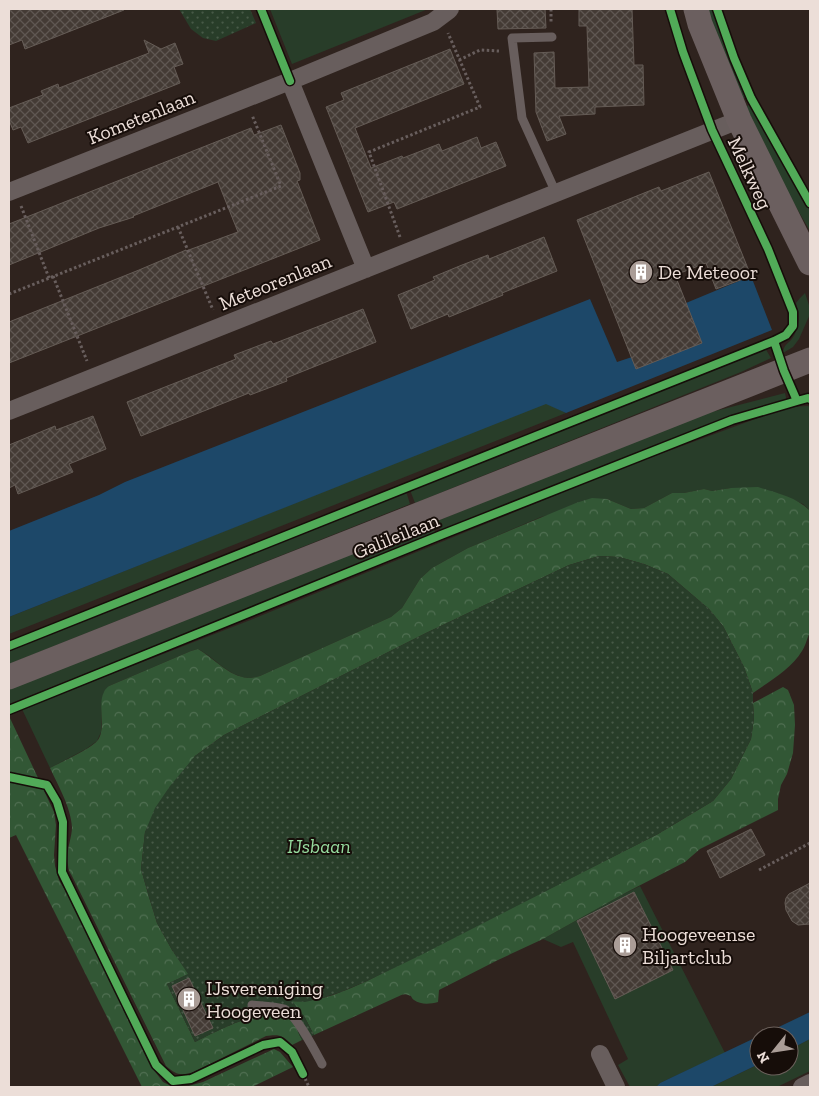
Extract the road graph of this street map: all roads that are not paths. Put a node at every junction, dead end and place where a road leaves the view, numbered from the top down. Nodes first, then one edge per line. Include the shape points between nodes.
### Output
1 (696, 9) edge
2 (445, 13) edge
3 (552, 37) dead end
4 (290, 81) junction
5 (739, 120) junction
6 (12, 191) edge
7 (556, 193) junction
8 (810, 263) edge
9 (366, 269) junction
10 (810, 360) edge
11 (9, 411) edge
12 (9, 677) edge
13 (252, 1005) dead end
14 (600, 1054) dead end
15 (322, 1064) dead end
16 (810, 1083) edge
17 (616, 1087) edge
18 (802, 1087) edge

1 - 5 main road, Melkweg
2 - 4 street, Kometenlaan via 432,22
3 - 7 lane via 512,38 522,118
4 - 6 street, Kometenlaan
4 - 9 street
5 - 7 street, Meteorenlaan
5 - 8 main road, Melkweg
7 - 9 street, Meteorenlaan
9 - 11 street, Meteorenlaan
10 - 12 main road, Galileilaan
13 - 15 lane via 286,1010 301,1027
14 - 17 street
16 - 18 street

